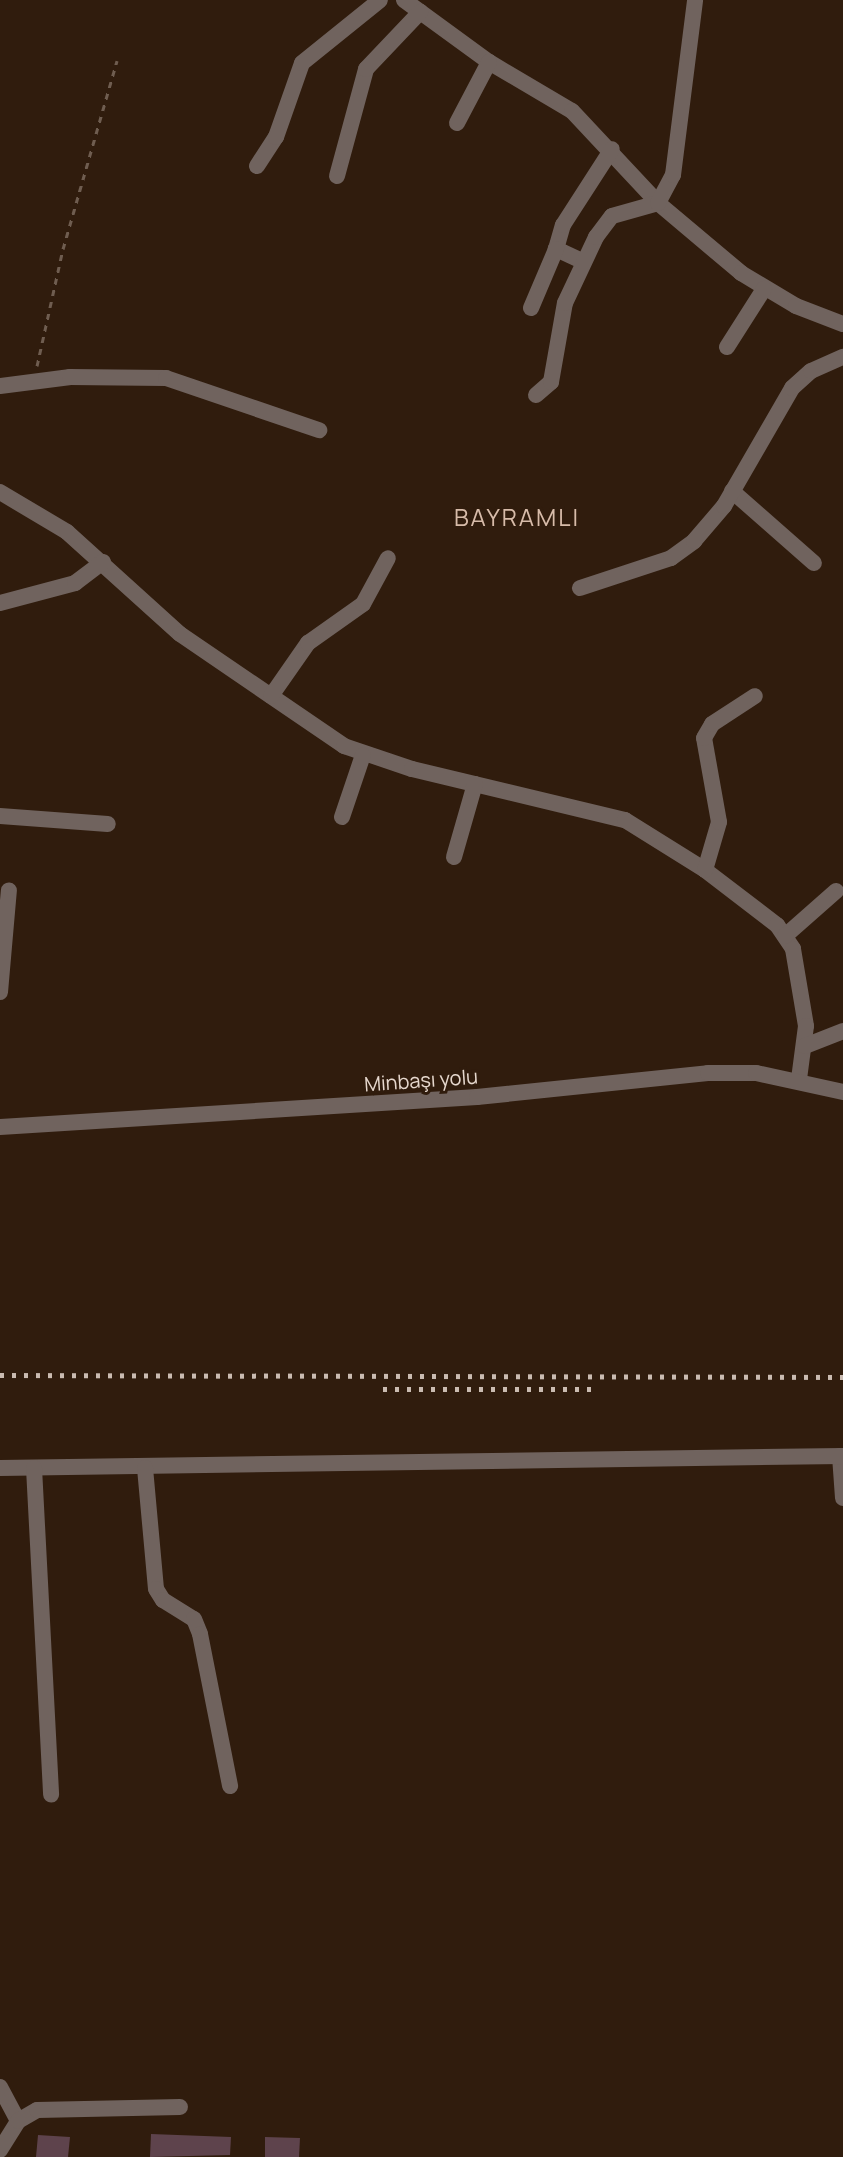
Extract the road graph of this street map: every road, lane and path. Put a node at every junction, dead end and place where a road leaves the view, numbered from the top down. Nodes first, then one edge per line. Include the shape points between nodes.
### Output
1 (380, 0) edge
2 (404, 0) edge
3 (695, 0) edge
4 (420, 12) junction
5 (117, 61) dead end
6 (489, 62) junction
7 (457, 123) dead end
8 (612, 149) junction
9 (257, 166) dead end
10 (337, 176) dead end
11 (658, 203) junction
12 (556, 249) junction
13 (582, 261) junction
14 (764, 289) junction
15 (531, 308) dead end
16 (843, 324) edge
17 (727, 347) dead end
18 (843, 357) edge
19 (37, 382) junction
20 (0, 386) edge
21 (536, 395) dead end
22 (319, 430) dead end
23 (732, 491) junction
24 (0, 492) edge
25 (388, 558) dead end
26 (103, 562) junction
27 (814, 563) dead end
28 (580, 588) dead end
29 (0, 603) edge
30 (271, 696) junction
31 (755, 696) dead end
32 (363, 755) junction
33 (475, 784) junction
34 (0, 816) edge
35 (342, 817) dead end
36 (108, 824) dead end
37 (454, 857) dead end
38 (705, 870) junction
39 (9, 890) dead end
40 (836, 891) dead end
41 (785, 936) junction
42 (0, 992) edge
43 (843, 1031) edge
44 (805, 1046) junction
45 (799, 1079) junction
46 (843, 1092) edge
47 (0, 1127) edge
48 (842, 1456) edge
49 (0, 1468) edge
50 (34, 1468) junction
51 (145, 1468) junction
52 (843, 1498) edge
53 (230, 1786) dead end
54 (51, 1795) dead end
55 (0, 2087) edge
56 (180, 2107) dead end
57 (18, 2121) junction
58 (0, 2150) edge

1 - 9 street via 302,63 276,137
2 - 4 street
3 - 11 street via 680,153
4 - 6 street
4 - 10 street via 366,69
5 - 19 path via 63,249 37,360
6 - 7 street
6 - 8 street via 554,98
8 - 11 street
8 - 12 street via 570,212
11 - 13 street via 612,216
11 - 14 street
12 - 13 street
12 - 15 street
13 - 21 street via 565,303 551,382
14 - 16 street
14 - 17 street
18 - 23 street via 811,371 792,388
19 - 20 street
19 - 22 street via 70,377 177,380
23 - 27 street
23 - 28 street via 683,551
24 - 26 street via 67,532
25 - 30 street via 363,604 308,643
26 - 29 street via 75,583 30,600
26 - 30 street via 180,634
30 - 32 street
31 - 38 street via 712,724 704,738 719,822
32 - 33 street
32 - 35 street
33 - 37 street
33 - 38 street via 625,820
34 - 36 street
38 - 41 street
39 - 42 street
40 - 41 street
41 - 44 street via 802,983
43 - 44 street
44 - 45 street
45 - 46 street, Minbaşı yolu
45 - 47 street, Minbaşı yolu via 708,1073 477,1097
48 - 51 street
48 - 52 street
49 - 50 street
50 - 51 street
50 - 54 street
51 - 53 street via 156,1589 163,1600 194,1619 200,1634
55 - 57 street
56 - 57 street via 51,2108
57 - 58 street

